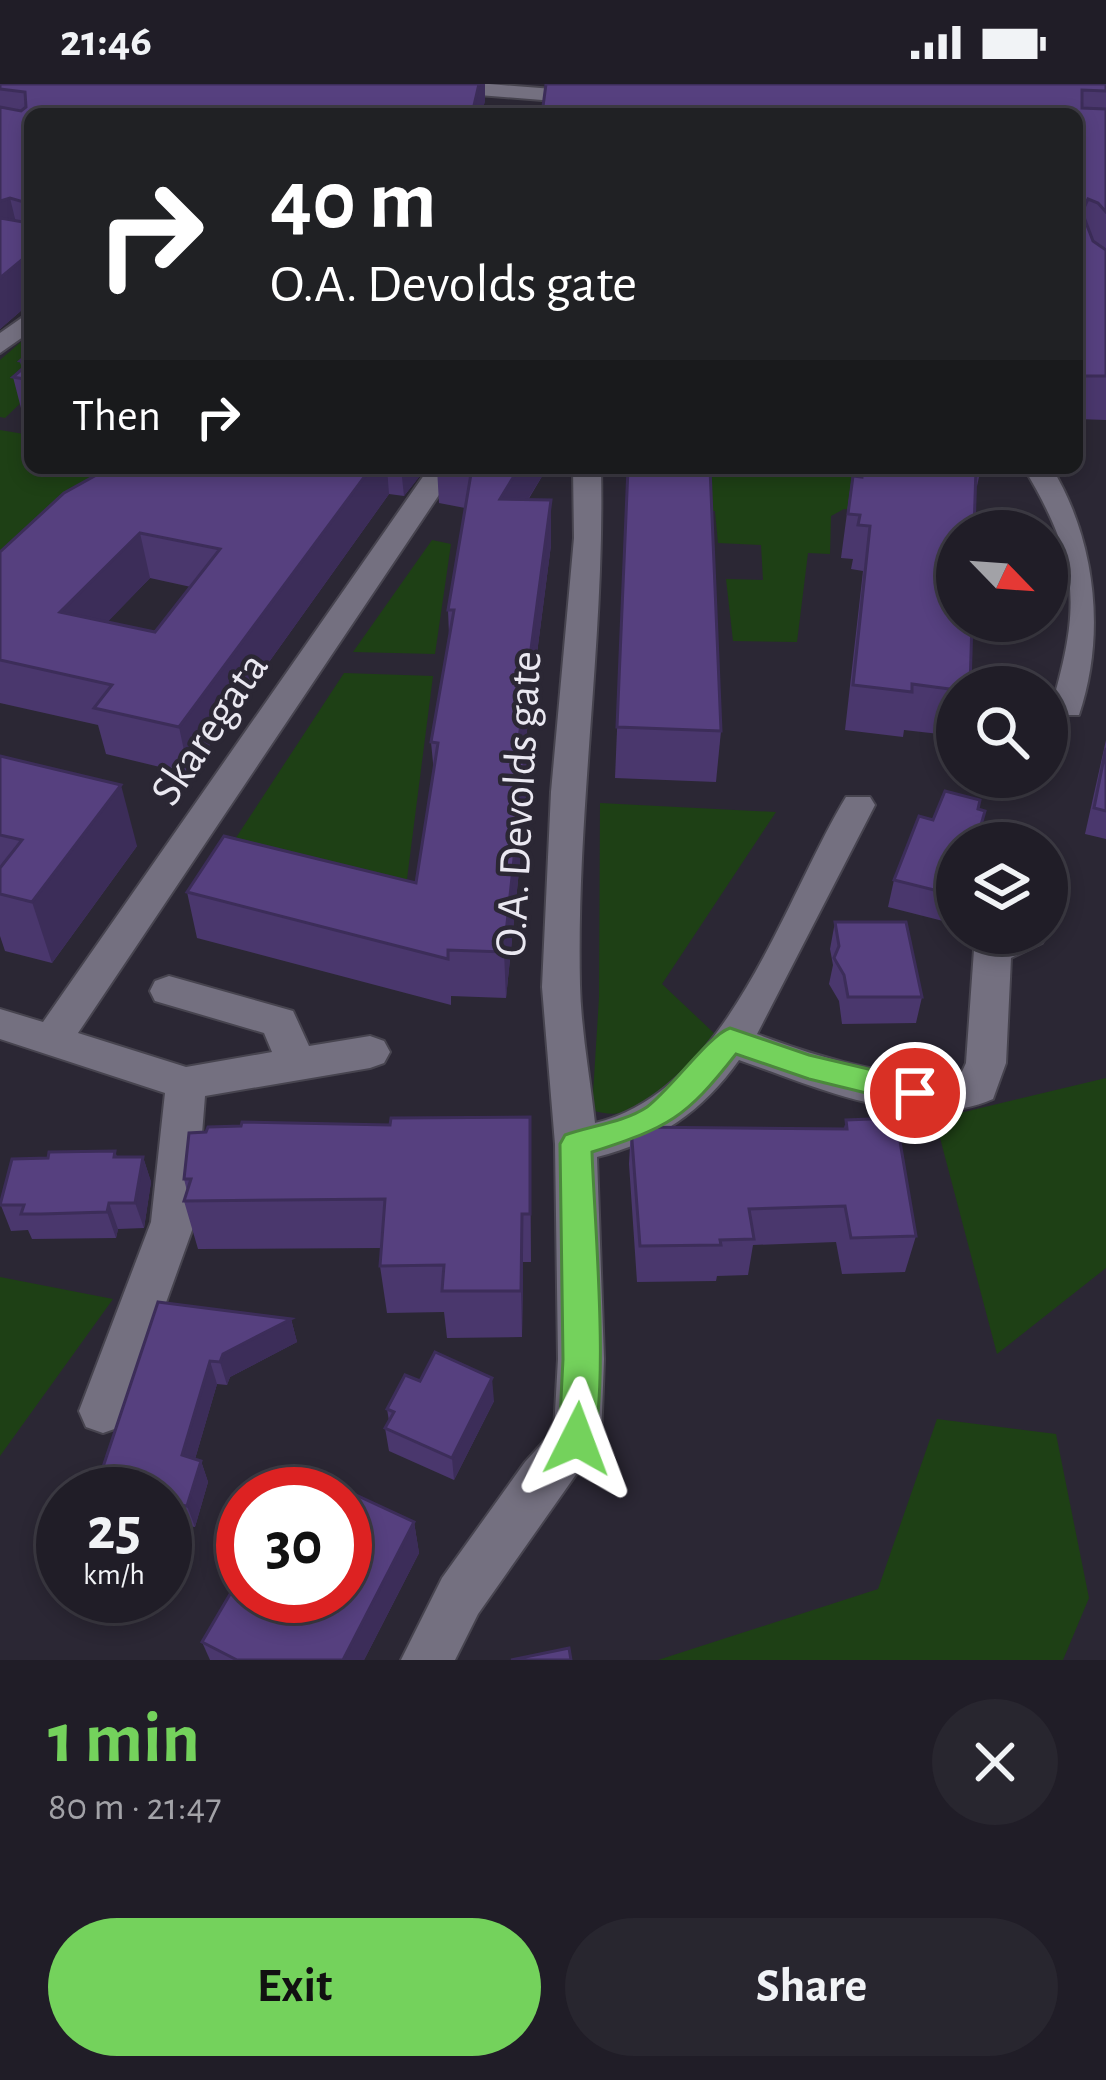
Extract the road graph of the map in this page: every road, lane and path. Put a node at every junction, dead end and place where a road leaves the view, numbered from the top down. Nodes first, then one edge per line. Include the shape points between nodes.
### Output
1 (416, 84) edge
2 (527, 97) edge
3 (622, 101) edge
4 (24, 325) edge
5 (0, 346) edge
6 (439, 474) edge
7 (587, 474) edge
8 (1042, 474) edge
9 (1068, 704) edge
10 (858, 805) dead end
11 (993, 954) edge
12 (169, 991) dead end
13 (0, 1024) edge
14 (52, 1040) junction
15 (730, 1040) junction
16 (370, 1052) dead end
17 (297, 1064) junction
18 (186, 1082) junction
19 (576, 1144) junction
20 (103, 1411) dead end
21 (427, 1660) edge

1 - 2 street
2 - 3 street
4 - 5 street
6 - 14 street, Skaregata
7 - 19 street, O.A. Devolds gate via 561,987
8 - 9 street via 1080,554 1089,614
10 - 15 street
11 - 15 street via 988,1069 969,1094 915,1093
12 - 17 street via 279,1022
13 - 14 street
14 - 18 street
15 - 19 street via 653,1119
16 - 17 street
17 - 18 street
18 - 20 street via 173,1222
19 - 21 street, O.A. Devolds gate via 577,1439 460,1596

